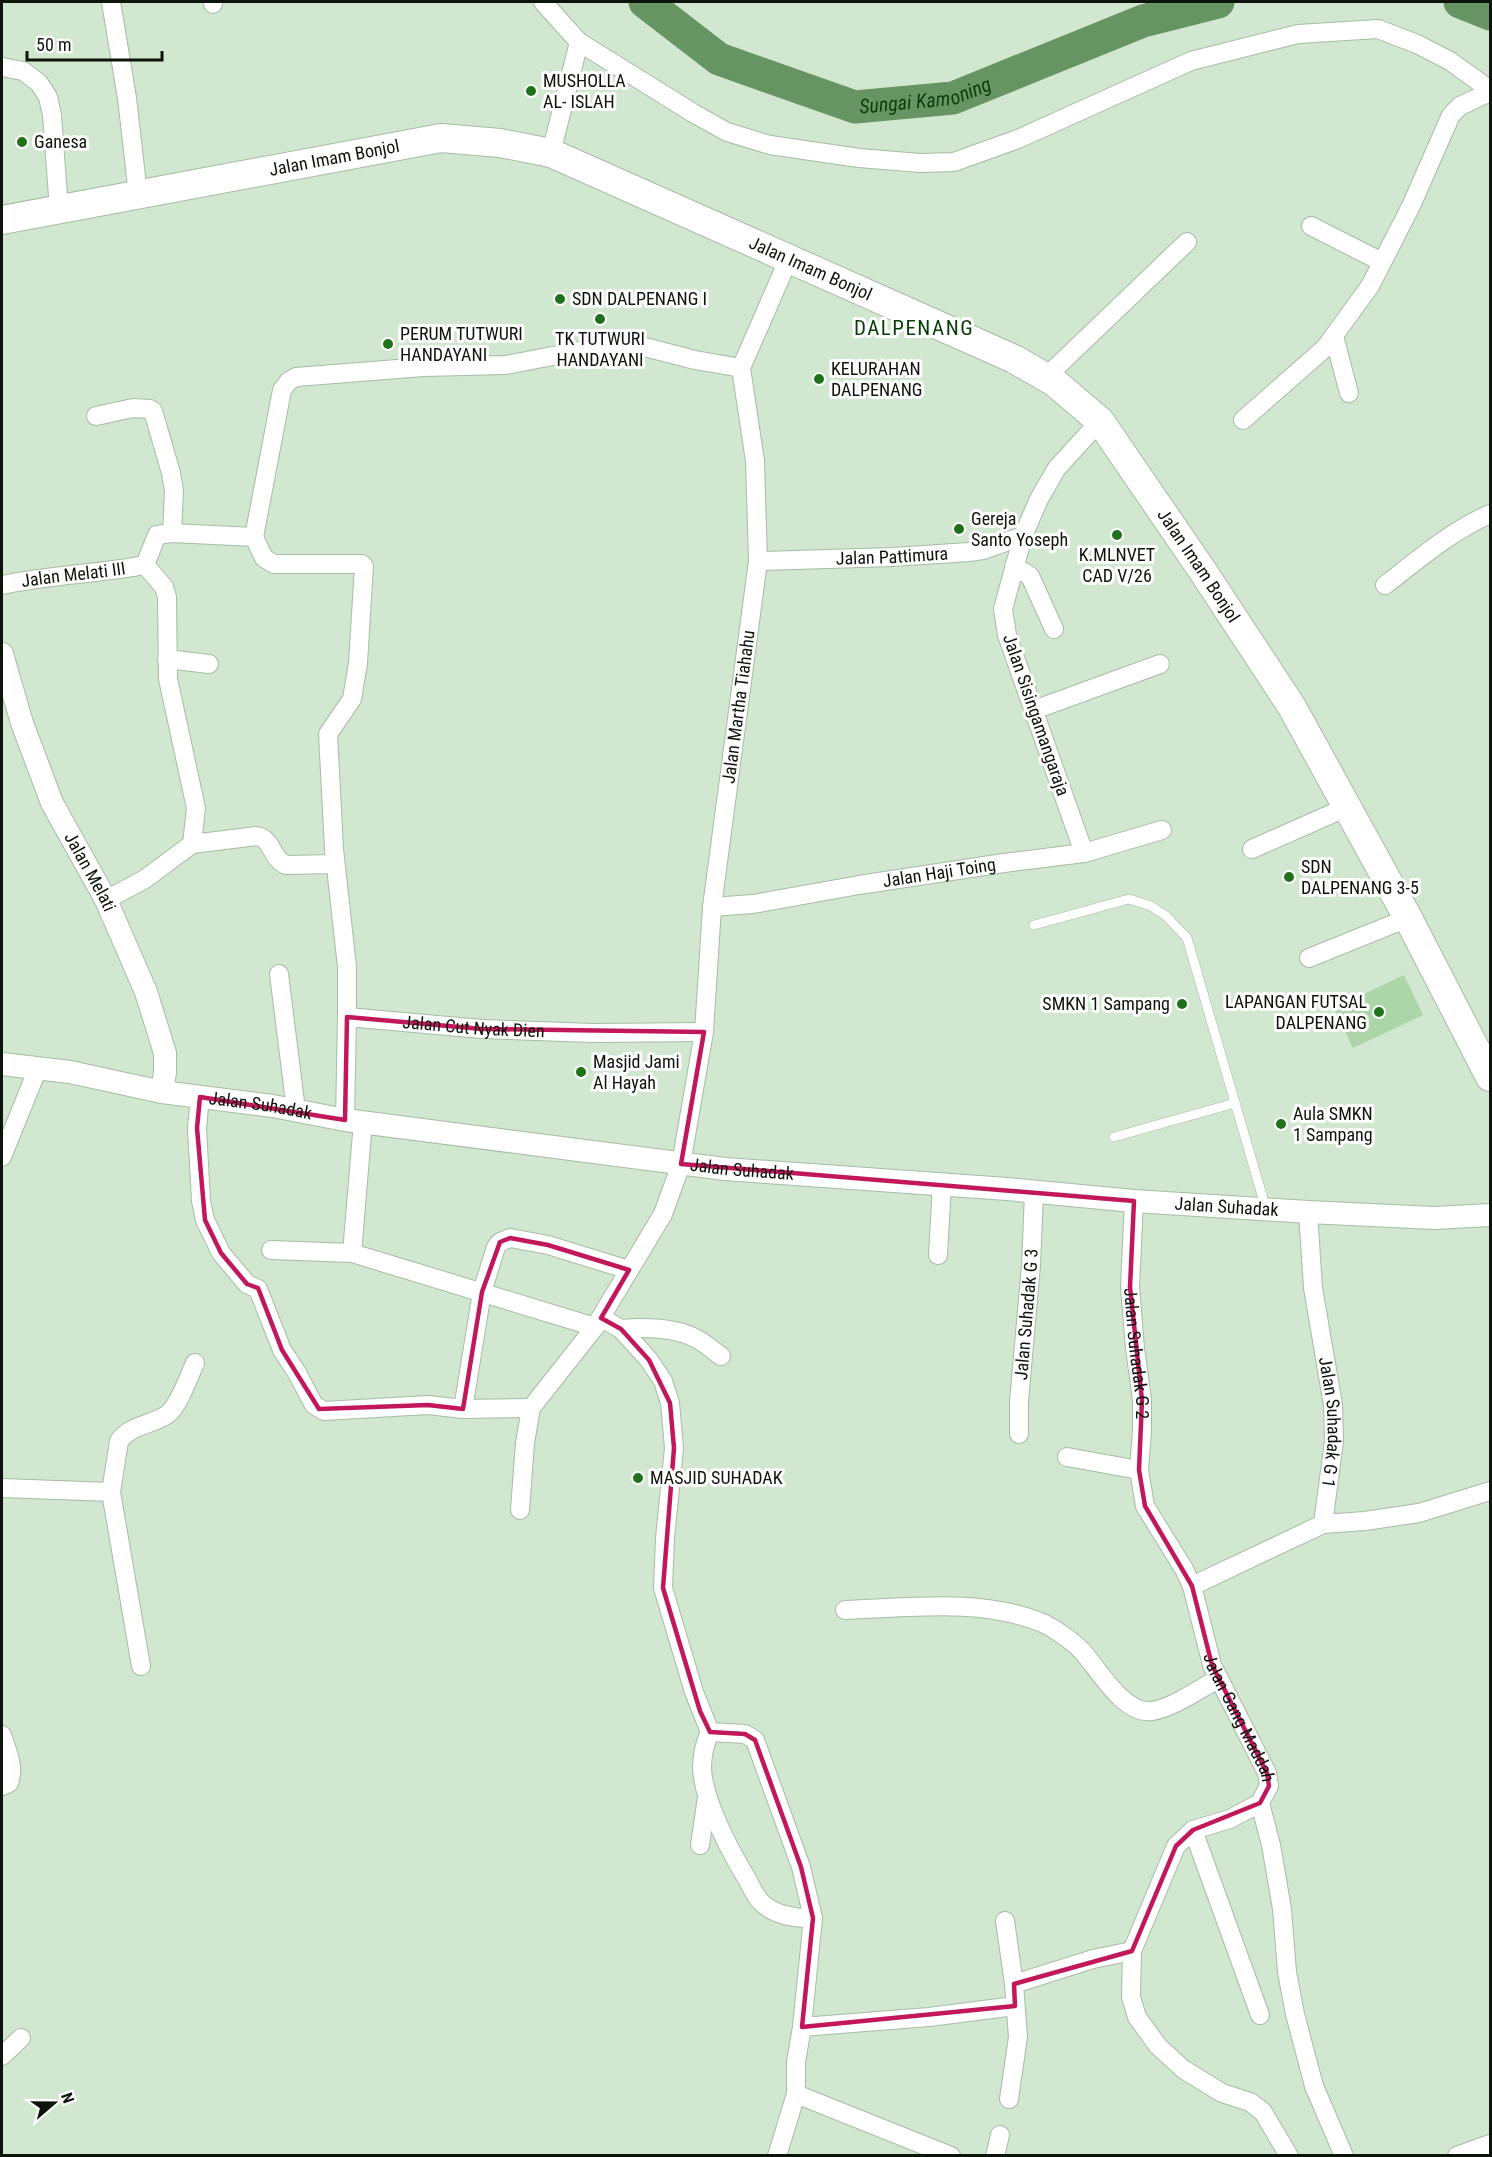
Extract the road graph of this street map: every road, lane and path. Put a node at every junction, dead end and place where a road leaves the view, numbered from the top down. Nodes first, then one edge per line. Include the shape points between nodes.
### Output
1 (111, 2) edge
2 (543, 2) edge
3 (579, 42) junction
4 (2, 67) edge
5 (1491, 91) edge
6 (551, 153) junction
7 (138, 195) junction
8 (59, 210) junction
9 (2, 220) edge
10 (1311, 226) dead end
11 (1187, 242) dead end
12 (789, 258) junction
13 (1382, 262) junction
14 (1334, 336) junction
15 (741, 368) junction
16 (1046, 377) junction
17 (1349, 393) dead end
18 (96, 416) dead end
19 (1243, 420) dead end
20 (1100, 421) junction
21 (1491, 514) edge
22 (172, 533) junction
23 (1023, 536) junction
24 (254, 537) junction
25 (758, 561) junction
26 (145, 565) junction
27 (1014, 566) junction
28 (2, 585) edge
29 (1385, 585) dead end
30 (1054, 629) dead end
31 (2, 654) edge
32 (167, 659) junction
33 (209, 664) dead end
34 (1160, 664) dead end
35 (1034, 710) junction
36 (1347, 807) junction
37 (1162, 830) dead end
38 (192, 844) junction
39 (1252, 849) dead end
40 (1084, 853) junction
41 (335, 864) junction
42 (106, 900) junction
43 (712, 907) junction
44 (1408, 918) junction
45 (1034, 925) dead end
46 (1309, 958) dead end
47 (279, 974) dead end
48 (347, 1017) junction
49 (704, 1032) junction
50 (1487, 1063) edge
51 (2, 1064) edge
52 (38, 1068) junction
53 (162, 1092) junction
54 (200, 1097) junction
55 (1235, 1103) junction
56 (296, 1110) junction
57 (354, 1121) junction
58 (1114, 1137) dead end
59 (2, 1157) edge
60 (681, 1164) junction
61 (942, 1184) junction
62 (1034, 1193) junction
63 (1134, 1201) junction
64 (1266, 1209) junction
65 (1308, 1212) junction
66 (1491, 1215) edge
67 (271, 1250) dead end
68 (352, 1253) junction
69 (938, 1254) dead end
70 (629, 1270) junction
71 (482, 1292) junction
72 (598, 1323) junction
73 (621, 1329) junction
74 (721, 1356) dead end
75 (195, 1363) dead end
76 (531, 1408) junction
77 (463, 1409) junction
78 (1019, 1434) dead end
79 (1066, 1457) dead end
80 (1139, 1470) junction
81 (2, 1488) edge
82 (1491, 1491) edge
83 (111, 1492) junction
84 (1145, 1506) joint
85 (520, 1510) dead end
86 (1323, 1524) junction
87 (1192, 1586) junction
88 (845, 1610) dead end
89 (141, 1666) dead end
90 (1218, 1679) junction
91 (710, 1732) junction
92 (2, 1736) edge
93 (2, 1786) edge
94 (708, 1792) junction
95 (1260, 1803) junction
96 (1193, 1830) junction
97 (700, 1845) dead end
98 (813, 1918) junction
99 (1005, 1920) dead end
100 (1132, 1951) junction
101 (1014, 1984) junction
102 (1015, 2006) junction
103 (1260, 2015) dead end
104 (802, 2027) junction
105 (21, 2038) dead end
106 (2, 2056) edge
107 (796, 2094) junction
108 (1009, 2099) dead end
109 (1000, 2135) dead end
110 (1491, 2144) edge
111 (777, 2156) edge
112 (951, 2156) edge
113 (994, 2156) edge
114 (1289, 2156) edge
115 (1344, 2156) edge
116 (1456, 2156) edge

1 - 7 street
2 - 3 street
3 - 5 street via 728,132 770,145 920,163 954,162 1017,140 1191,61 1298,34 1378,29 1450,61
3 - 6 street
4 - 8 street via 23,71 39,83 48,97
5 - 13 street via 1460,105 1451,115
6 - 7 main road, Jalan Imam Bonjol via 500,143 441,138
6 - 12 main road, Jalan Imam Bonjol
7 - 8 main road, Jalan Imam Bonjol
8 - 9 main road, Jalan Imam Bonjol
10 - 13 street
11 - 16 street
12 - 15 street
12 - 16 main road, Jalan Imam Bonjol
13 - 14 street
14 - 17 street
14 - 19 street
15 - 24 street via 625,342 506,364 296,377 282,390
15 - 25 street, Jalan Martha Tiahahu via 755,461
16 - 20 main road, Jalan Imam Bonjol
18 - 22 street via 133,408 153,411 172,482
20 - 23 street, Jalan Sisingamangaraja via 1057,468
20 - 36 main road, Jalan Imam Bonjol via 1292,706
21 - 29 street via 1443,540
22 - 24 street
22 - 26 street via 157,535
23 - 25 street, Jalan Pattimura via 969,552
23 - 27 street, Jalan Sisingamangaraja
24 - 41 street via 264,558 274,564 364,566 352,699 328,734
25 - 43 street, Jalan Martha Tiahahu
26 - 28 street, Jalan Melati III
26 - 32 street via 164,587 167,597
27 - 30 street via 1030,576
27 - 35 street, Jalan Sisingamangaraja via 1003,609 1007,635
31 - 42 street, Jalan Melati via 52,803
32 - 33 street
32 - 38 street via 196,808
34 - 35 street
35 - 40 street, Jalan Sisingamangaraja
36 - 39 street
36 - 44 main road, Jalan Imam Bonjol
37 - 40 street, Jalan Haji Toing
38 - 41 street via 256,836 266,840 286,865
38 - 42 street via 145,879
40 - 43 street, Jalan Haji Toing
41 - 48 street via 347,967
42 - 53 street, Jalan Melati via 146,992 165,1053
43 - 49 street, Jalan Martha Tiahahu
44 - 46 street
44 - 50 main road, Jalan Imam Bonjol
45 - 55 lane via 1129,899 1151,906 1178,926 1187,938
47 - 56 street
48 - 49 street, Jalan Cut Nyak Dien via 482,1029
48 - 57 street
49 - 60 street, Jalan Martha Tiahahu
51 - 52 street, Jalan Suhadak
52 - 53 street, Jalan Suhadak
52 - 59 street
53 - 54 street, Jalan Suhadak
54 - 56 street, Jalan Suhadak
54 - 77 street via 197,1128 205,1220 221,1253 247,1284 258,1288 282,1350 314,1405 324,1411 428,1405
55 - 58 lane
55 - 64 lane
56 - 57 street, Jalan Suhadak
57 - 60 street, Jalan Suhadak
57 - 68 street
60 - 61 street, Jalan Suhadak
60 - 70 street, Jalan Martha Tiahahu via 663,1214
61 - 62 street, Jalan Suhadak
61 - 69 street
62 - 63 street, Jalan Suhadak
62 - 78 street, Jalan Suhadak G 3
63 - 64 street, Jalan Suhadak
63 - 80 street, Jalan Suhadak G 2 via 1130,1287 1142,1400
64 - 65 street, Jalan Suhadak
65 - 66 street, Jalan Suhadak via 1434,1218
65 - 86 street, Jalan Suhadak G 1 via 1313,1288 1333,1405 1334,1441
67 - 68 street
68 - 71 street
70 - 71 street via 548,1245 510,1238 496,1247
70 - 72 street, Jalan Martha Tiahahu
71 - 72 street
71 - 77 street
72 - 73 street
72 - 76 street, Jalan Martha Tiahahu
73 - 74 street via 644,1327 679,1332
73 - 91 street via 663,1381 670,1403 674,1448 663,1588 697,1702
75 - 83 street via 172,1410 132,1429 119,1441
76 - 77 street
76 - 85 street
79 - 80 street
80 - 84 street, Jalan Suhadak G 2
81 - 83 street
82 - 86 street via 1419,1513
83 - 89 street
84 - 87 street, Jalan Gang Maddah
86 - 87 street
87 - 90 street, Jalan Gang Maddah
88 - 90 street via 969,1606 1003,1610 1043,1623 1081,1649 1129,1705 1149,1712
90 - 95 street, Jalan Gang Maddah via 1268,1773 1269,1786
91 - 94 street via 702,1769
91 - 98 street via 746,1734 755,1740 801,1868
92 - 93 street via 12,1774 9,1783
94 - 97 street
94 - 98 street via 724,1840 762,1902 797,1919
95 - 96 street, Jalan Gang Maddah via 1230,1819
95 - 115 street via 1282,1909 1294,2014 1314,2086
96 - 100 street via 1176,1846
96 - 103 street
98 - 104 street
99 - 101 street
100 - 101 street
100 - 114 street via 1131,1997 1145,2031 1183,2069 1263,2112
101 - 102 street
102 - 104 street
102 - 108 street via 1018,2037
104 - 107 street
105 - 106 street
107 - 111 street
107 - 112 street
109 - 113 street
110 - 116 street

